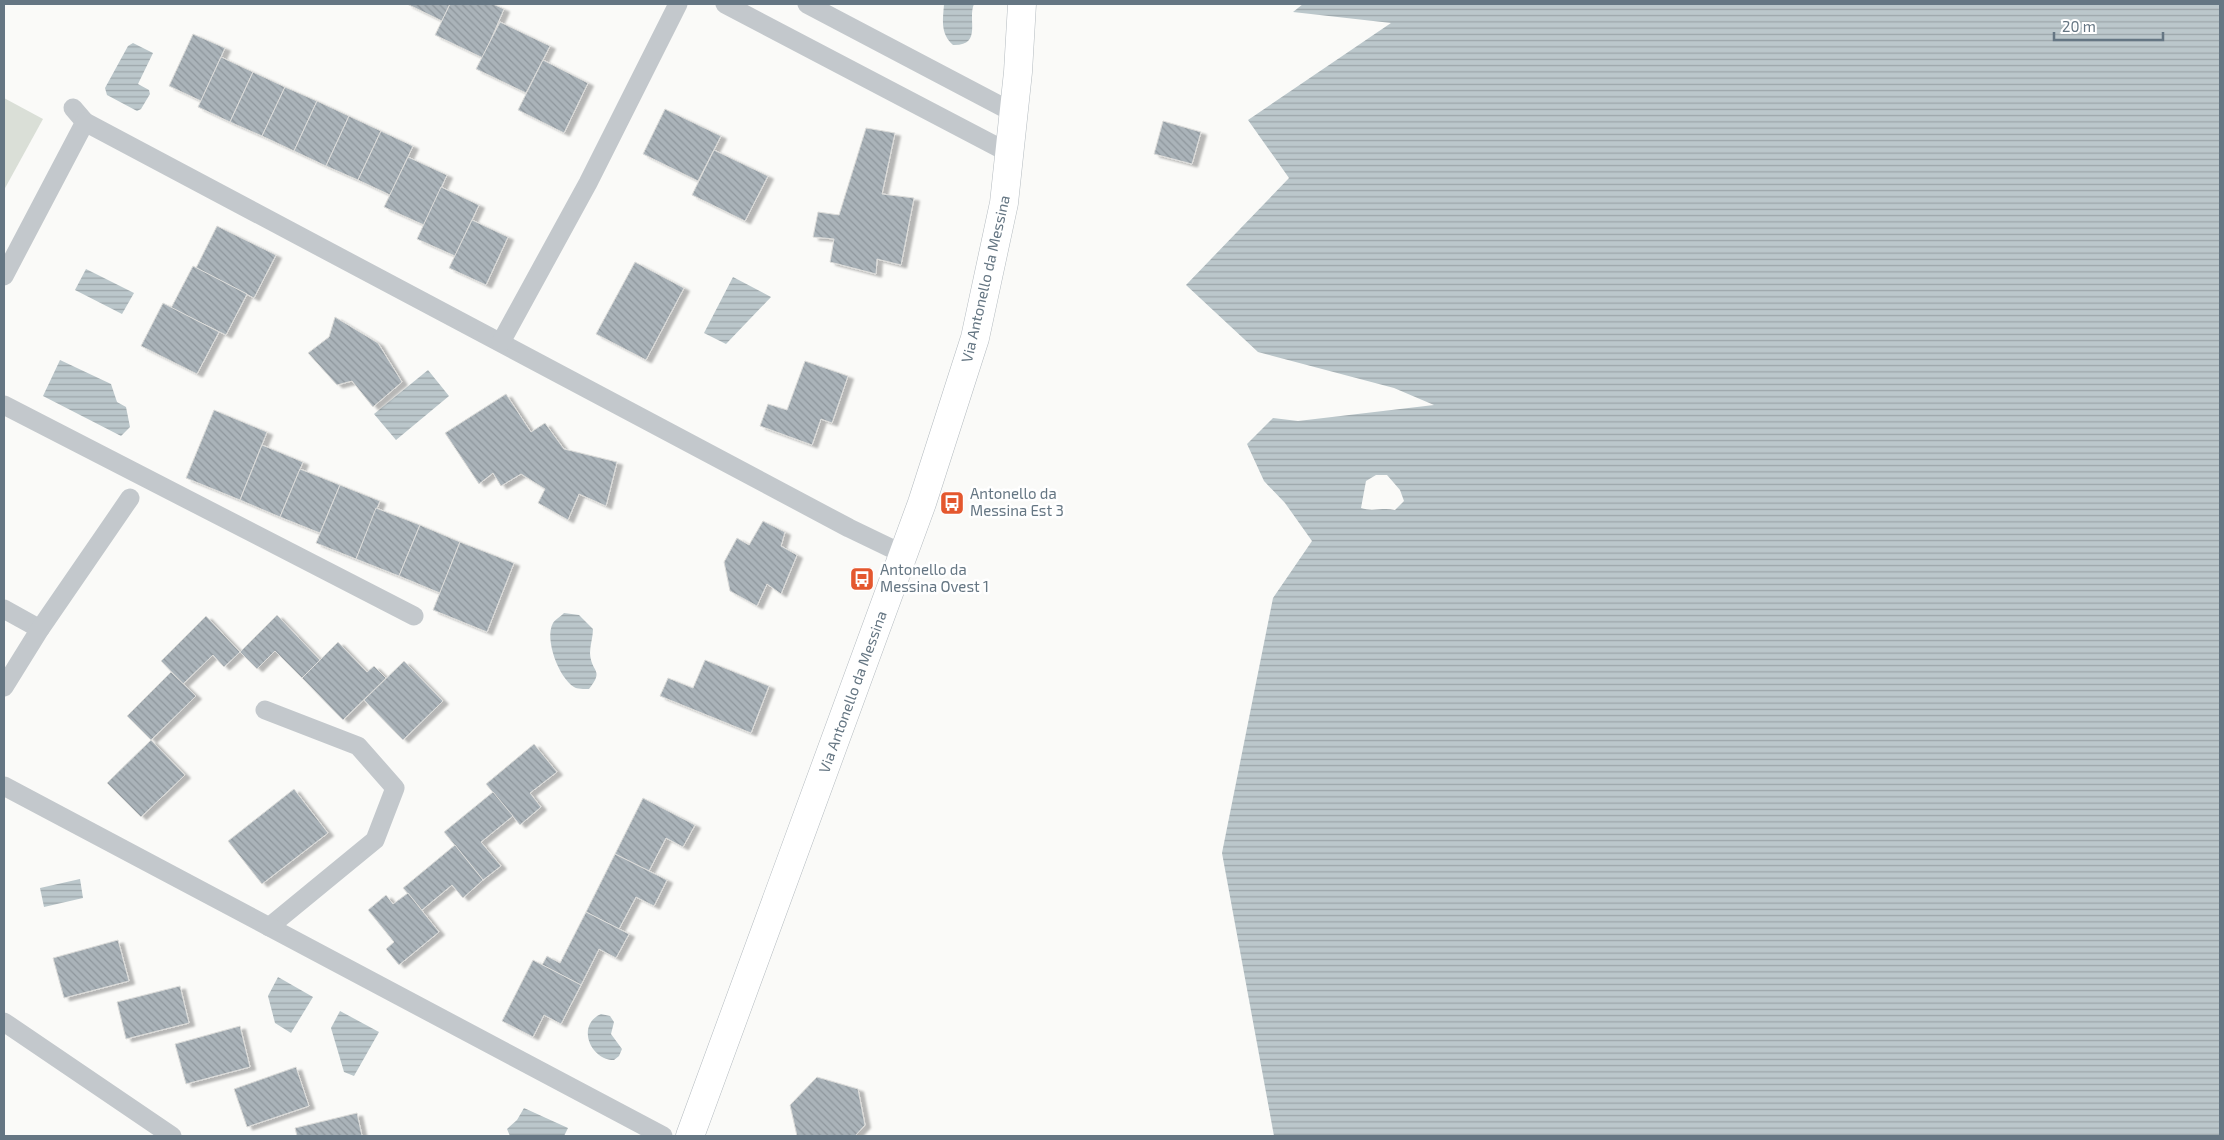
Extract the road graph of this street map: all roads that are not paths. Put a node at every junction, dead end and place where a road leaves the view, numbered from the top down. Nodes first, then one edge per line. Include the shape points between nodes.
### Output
1 (678, 4) edge
2 (726, 4) edge
3 (807, 4) edge
4 (1022, 4) edge
5 (73, 108) dead end
6 (1014, 113) junction
7 (85, 122) junction
8 (1009, 153) junction
9 (4, 276) edge
10 (502, 342) junction
11 (4, 405) edge
12 (130, 498) dead end
13 (903, 554) junction
14 (4, 609) edge
15 (414, 616) dead end
16 (40, 629) junction
17 (4, 687) edge
18 (265, 710) dead end
19 (4, 786) edge
20 (269, 927) junction
21 (4, 1022) edge
22 (172, 1136) edge
23 (663, 1136) edge
24 (690, 1136) edge

1 - 10 lane via 588,183
2 - 8 lane
3 - 6 lane
4 - 6 main road, Via Antonello da Messina
5 - 7 lane
6 - 8 main road, Via Antonello da Messina
7 - 9 lane
7 - 10 lane
8 - 13 main road, Via Antonello da Messina via 1004,203 975,338
10 - 13 lane
11 - 15 lane
12 - 16 lane
13 - 24 main road, Via Antonello da Messina
14 - 16 lane
16 - 17 lane
18 - 20 lane via 358,746 395,788 375,840
19 - 20 lane
20 - 23 lane
21 - 22 lane

